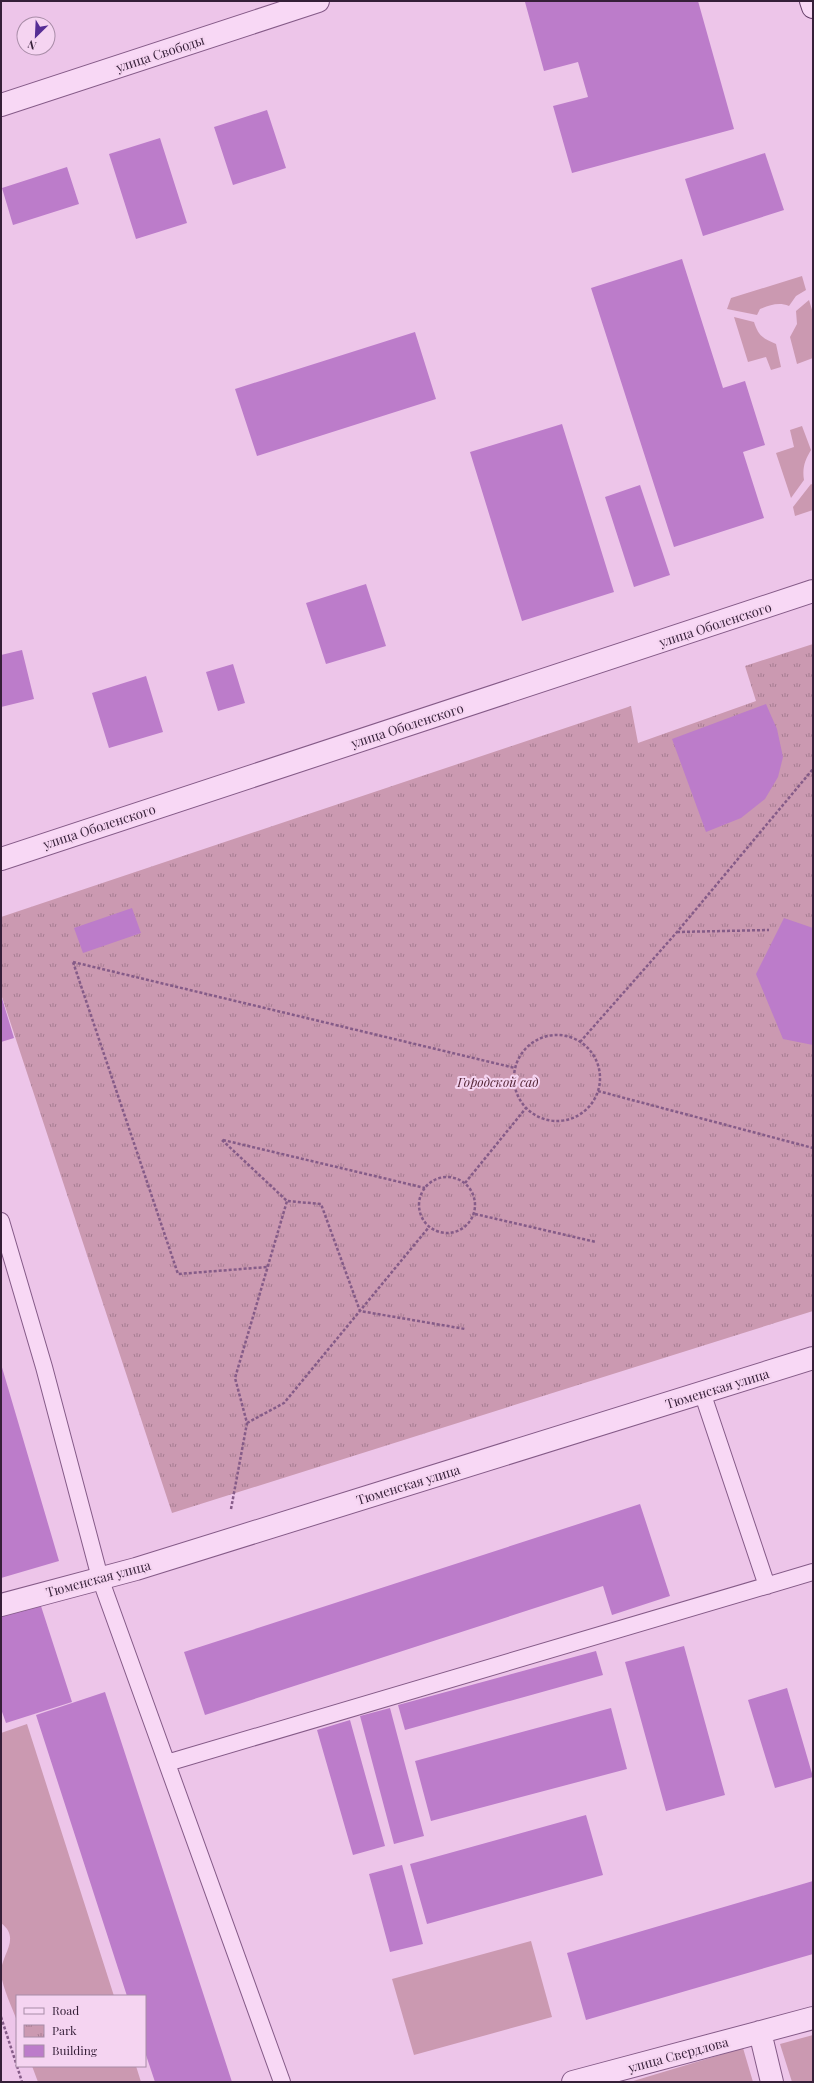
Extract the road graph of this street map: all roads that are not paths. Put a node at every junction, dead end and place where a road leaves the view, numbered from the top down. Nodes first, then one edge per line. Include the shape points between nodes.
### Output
1 (318, 1) edge
2 (811, 1) edge
3 (813, 7) edge
4 (1, 105) edge
5 (813, 591) edge
6 (1, 859) edge
7 (1, 1222) edge
8 (813, 1358) edge
9 (702, 1392) junction
10 (813, 1572) edge
11 (100, 1578) junction
12 (767, 1586) junction
13 (1, 1605) edge
14 (167, 1763) junction
15 (813, 2018) edge
16 (760, 2032) junction
17 (282, 2082) edge
18 (573, 2082) edge
19 (772, 2082) edge

1 - 4 street, улица Свободы
2 - 3 street
5 - 6 street, улица Оболенского
7 - 11 lane via 44,1367
8 - 9 street, Тюменская улица
9 - 11 street, Тюменская улица
9 - 12 lane
10 - 12 lane
11 - 13 street, Тюменская улица
11 - 14 lane
12 - 14 lane
14 - 17 lane
15 - 16 street, улица Свердлова
16 - 18 street, улица Свердлова
16 - 19 street

